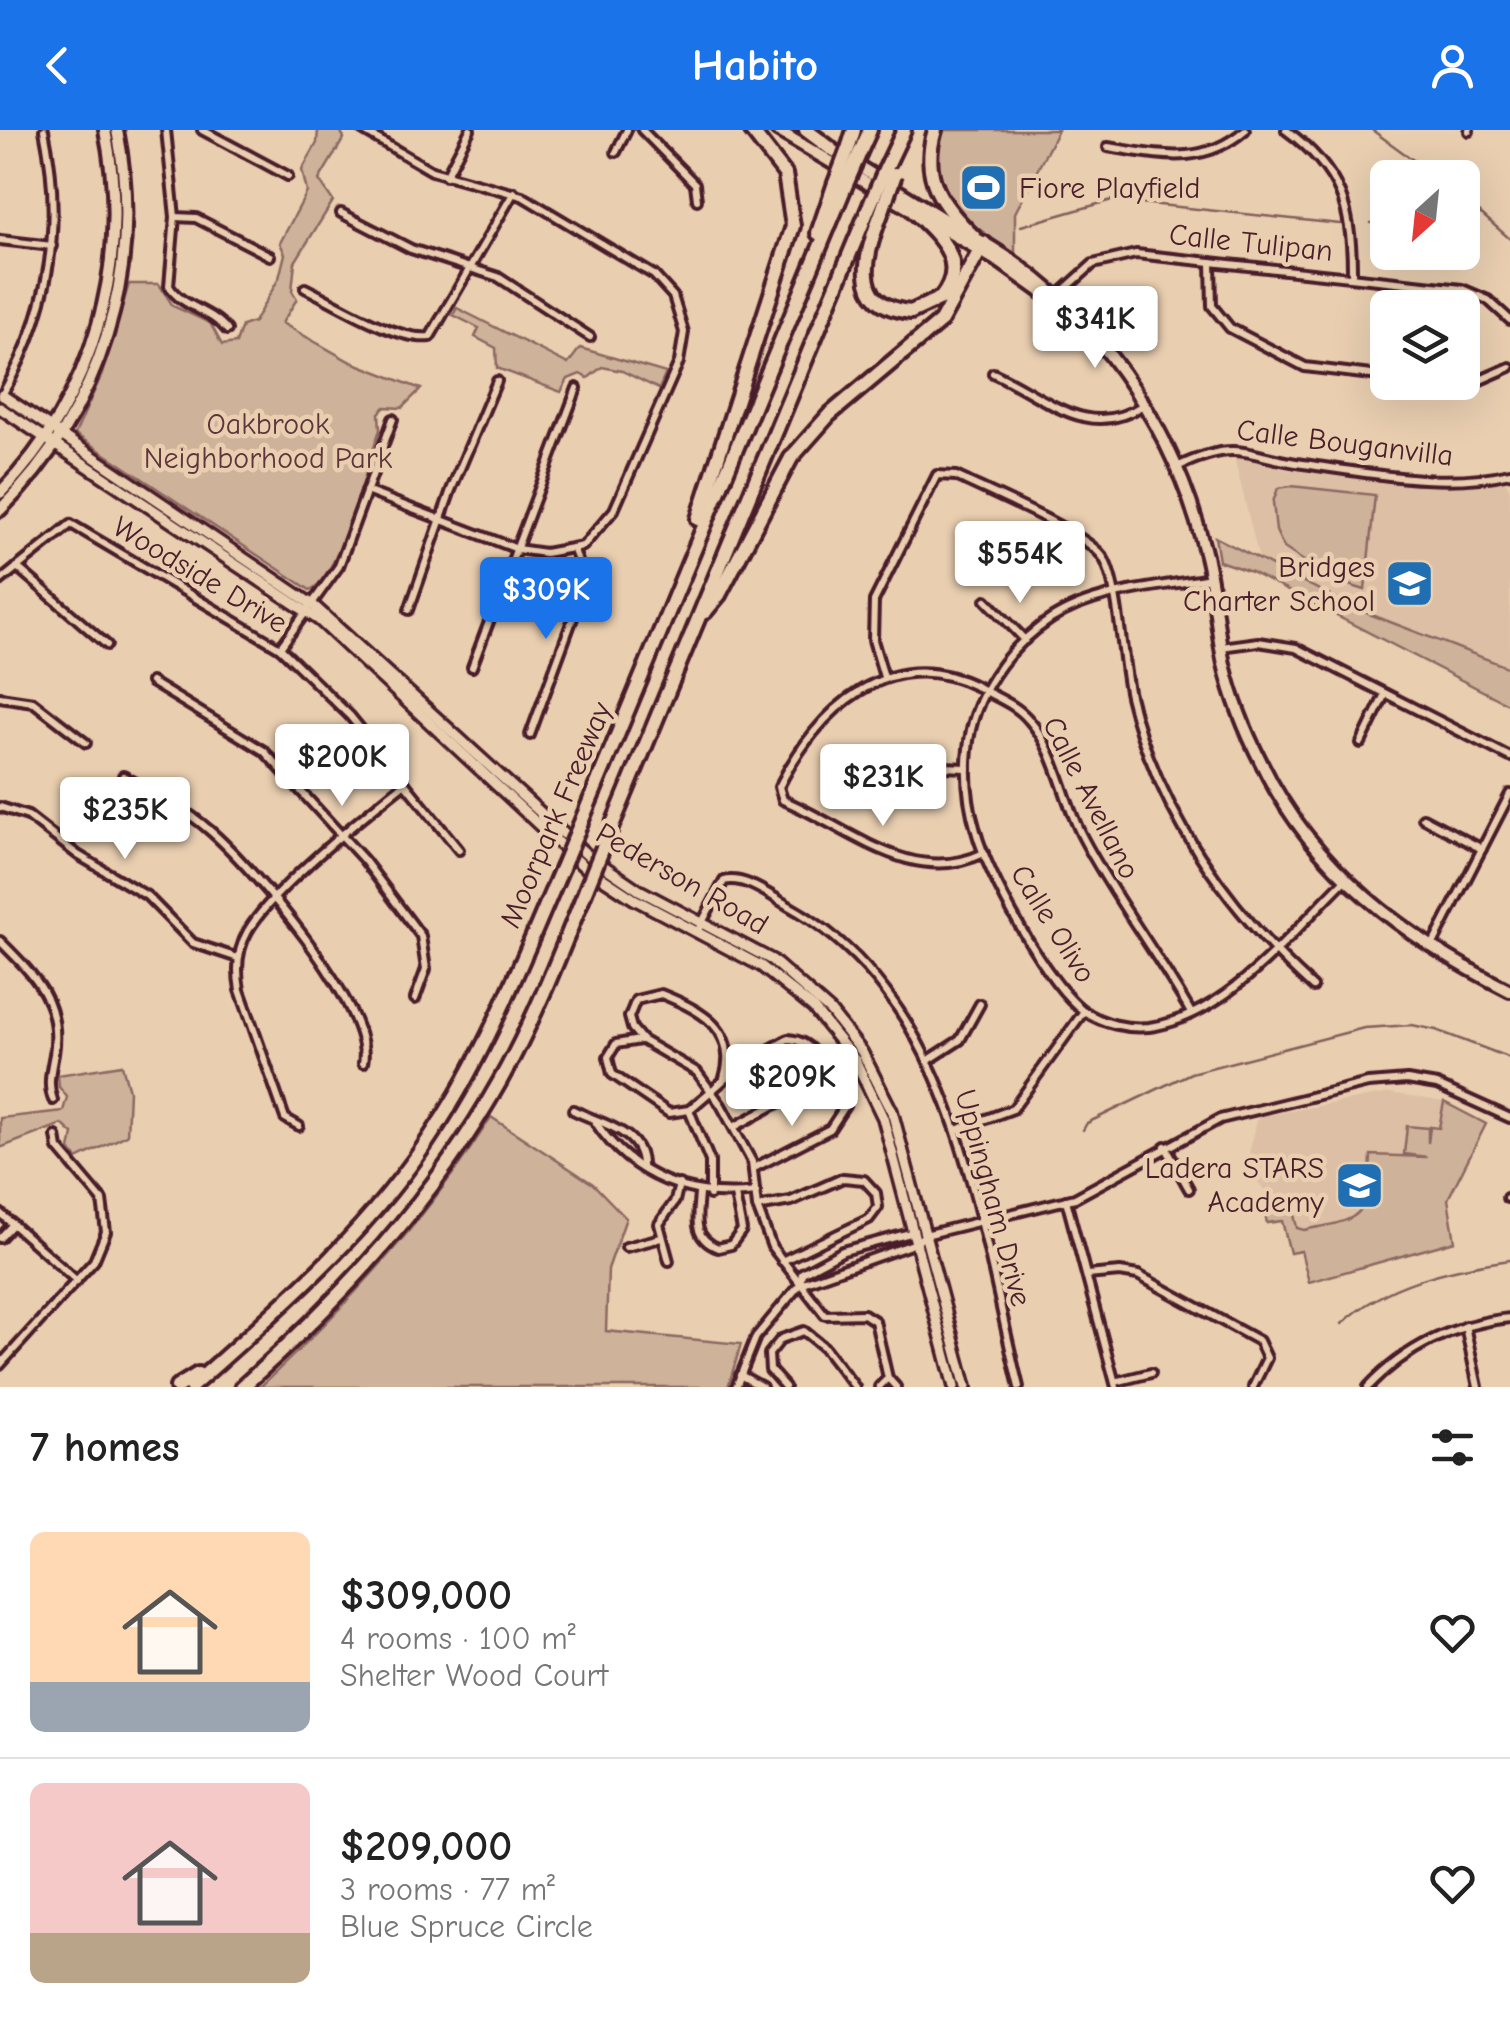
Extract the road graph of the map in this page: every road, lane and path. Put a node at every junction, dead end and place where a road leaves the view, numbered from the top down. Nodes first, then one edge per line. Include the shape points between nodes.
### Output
1 (44, 130) edge
2 (105, 130) edge
3 (117, 130) edge
4 (166, 130) edge
5 (202, 130) edge
6 (362, 130) edge
7 (470, 130) edge
8 (627, 130) edge
9 (642, 130) edge
10 (750, 130) edge
11 (777, 130) edge
12 (802, 130) edge
13 (854, 130) edge
14 (870, 130) edge
15 (935, 130) edge
16 (1245, 130) edge
17 (1286, 130) edge
18 (901, 136) edge
19 (830, 148) joint
20 (1108, 148) dead end
21 (854, 149) junction
22 (616, 152) dead end
23 (288, 176) dead end
24 (446, 176) junction
25 (514, 192) junction
26 (697, 200) dead end
27 (876, 208) junction
28 (914, 210) junction
29 (341, 213) dead end
30 (175, 216) junction
31 (0, 240) edge
32 (980, 244) junction
33 (52, 246) junction
34 (270, 256) dead end
35 (1211, 262) junction
36 (471, 268) junction
37 (1352, 276) junction
38 (305, 288) dead end
39 (1055, 298) junction
40 (1510, 320) edge
41 (227, 330) dead end
42 (590, 337) dead end
43 (1510, 367) edge
44 (993, 373) dead end
45 (1370, 375) edge
46 (1480, 380) edge
47 (497, 381) dead end
48 (577, 388) dead end
49 (1, 396) edge
50 (1144, 404) junction
51 (0, 408) edge
52 (392, 419) dead end
53 (53, 437) junction
54 (1177, 467) junction
55 (1510, 473) edge
56 (366, 492) junction
57 (0, 494) edge
58 (0, 510) edge
59 (442, 520) junction
60 (517, 549) junction
61 (574, 550) junction
62 (17, 567) junction
63 (1211, 578) junction
64 (0, 581) edge
65 (1114, 596) junction
66 (986, 600) dead end
67 (311, 608) junction
68 (409, 610) dead end
69 (694, 626) junction
70 (1025, 640) junction
71 (107, 645) dead end
72 (1221, 647) junction
73 (280, 648) junction
74 (651, 654) junction
75 (472, 667) dead end
76 (884, 677) junction
77 (151, 682) dead end
78 (985, 692) junction
79 (1385, 694) junction
80 (0, 697) edge
81 (530, 735) dead end
82 (86, 742) dead end
83 (1361, 742) dead end
84 (1510, 757) edge
85 (919, 766) dead end
86 (967, 768) junction
87 (123, 776) dead end
88 (405, 783) junction
89 (1510, 794) edge
90 (0, 807) edge
91 (1423, 818) dead end
92 (342, 836) junction
93 (1482, 848) junction
94 (459, 850) dead end
95 (984, 853) junction
96 (1346, 880) junction
97 (273, 901) junction
98 (700, 927) junction
99 (1, 943) edge
100 (1274, 948) junction
101 (1431, 948) junction
102 (238, 958) junction
103 (1314, 988) dead end
104 (1510, 991) edge
105 (415, 998) dead end
106 (980, 1004) dead end
107 (1084, 1011) junction
108 (1191, 1013) junction
109 (642, 1040) junction
110 (928, 1060) junction
111 (363, 1062) dead end
112 (724, 1078) junction
113 (808, 1086) junction
114 (712, 1090) junction
115 (53, 1100) dead end
116 (573, 1110) dead end
117 (689, 1110) junction
118 (1510, 1118) edge
119 (596, 1123) junction
120 (299, 1126) dead end
121 (734, 1127) junction
122 (956, 1130) junction
123 (56, 1136) dead end
124 (1165, 1146) junction
125 (754, 1168) junction
126 (642, 1170) junction
127 (679, 1182) junction
128 (1189, 1189) dead end
129 (756, 1192) junction
130 (700, 1194) junction
131 (710, 1195) junction
132 (734, 1195) junction
133 (1066, 1200) junction
134 (757, 1206) junction
135 (0, 1213) edge
136 (978, 1220) junction
137 (12, 1224) junction
138 (913, 1231) junction
139 (0, 1238) edge
140 (660, 1238) junction
141 (920, 1239) junction
142 (626, 1247) dead end
143 (668, 1261) dead end
144 (782, 1261) junction
145 (1088, 1276) junction
146 (77, 1280) junction
147 (800, 1284) junction
148 (1510, 1318) edge
149 (1465, 1326) junction
150 (0, 1365) edge
151 (214, 1367) junction
152 (1151, 1373) dead end
153 (740, 1375) junction
154 (888, 1378) junction
155 (1115, 1384) edge
156 (177, 1387) edge
157 (191, 1387) edge
158 (242, 1387) edge
159 (736, 1387) edge
160 (762, 1387) edge
161 (785, 1387) edge
162 (855, 1387) edge
163 (878, 1387) edge
164 (896, 1387) edge
165 (954, 1387) edge
166 (966, 1387) edge
167 (1019, 1387) edge
168 (1253, 1387) edge
169 (1368, 1387) edge
170 (1478, 1387) edge

1 - 33 street via 54,196
2 - 53 main road via 114,226 107,292
3 - 53 main road via 126,213 117,302 99,362
4 - 30 street
5 - 23 street
6 - 24 street
7 - 24 street
8 - 22 street
9 - 26 street via 695,184
10 - 74 highway via 786,174 791,239
11 - 28 main road
12 - 19 highway
13 - 21 highway
14 - 21 highway, Moorpark Freeway
15 - 32 highway via 930,162 937,194
16 - 20 street via 1204,154
17 - 37 street via 1325,165 1346,206
18 - 27 highway, Moorpark Freeway, bridge
19 - 32 main road
21 - 74 highway, Moorpark Freeway, bridge
24 - 25 street
25 - 36 street
25 - 61 street via 654,274 683,322 679,362 614,510
27 - 28 highway via 867,281 883,302 911,312 941,298 954,270 948,247
27 - 69 highway, Moorpark Freeway
28 - 32 main road
29 - 36 street via 412,249
30 - 34 street via 206,222
30 - 41 street via 171,291
31 - 33 street
32 - 39 main road
32 - 69 highway via 942,322 829,415 791,458 719,595
33 - 49 street via 35,328
35 - 37 street, Calle Tulipan
35 - 39 street, Calle Tulipan via 1116,256 1080,271
35 - 45 street via 1212,306 1230,328 1305,367
36 - 38 street via 435,331 424,338
36 - 42 street via 498,277
37 - 40 street, Calle Tulipan via 1468,290
39 - 50 main road
43 - 46 street
44 - 50 street via 1098,423 1114,422
47 - 59 street
48 - 60 street
49 - 53 street, Pederson Road
50 - 54 main road
51 - 53 street, Pederson Road
52 - 56 street
53 - 57 main road
53 - 58 main road
53 - 67 street, Pederson Road
54 - 55 street, Calle Bouganvilla via 1211,452 1240,449 1297,463 1451,480
54 - 63 main road
56 - 59 street
56 - 67 street via 339,566
59 - 60 street
59 - 68 street
60 - 61 street
60 - 75 street
61 - 81 street via 581,596
62 - 64 street
62 - 71 street
62 - 73 street, Woodside Drive via 70,524
63 - 65 street, Calle Olivo
63 - 72 main road
65 - 70 street, Calle Olivo via 1070,609
65 - 76 street via 1109,568 1095,549 942,472 874,601 873,640
65 - 100 street via 1131,700 1170,805 1212,872
66 - 70 street
67 - 73 street
67 - 98 street, Pederson Road via 373,654 550,826
69 - 158 highway, Moorpark Freeway, bridge via 501,1080 441,1174 329,1306
70 - 78 street, Calle Olivo
72 - 79 street via 1278,643
72 - 96 main road via 1262,764 1298,824
73 - 88 street, Woodside Drive via 350,716
74 - 151 highway, Moorpark Freeway, bridge via 492,1030 435,1131 334,1256
76 - 78 street, Calle Avellano via 928,672
76 - 95 street, Calle Avellano via 830,713 778,794 918,864 960,864
77 - 92 street via 264,751
78 - 86 street, Calle Olivo
78 - 108 street, Calle Avellano via 1018,710 1042,739 1069,810 1114,896
79 - 83 street
79 - 84 street
80 - 82 street via 33,702
85 - 86 street
86 - 95 street, Calle Olivo
87 - 97 street via 208,828
88 - 92 street
88 - 94 street, Woodside Drive
89 - 93 street
90 - 102 street via 28,816 78,856 147,896 193,943
91 - 93 street
92 - 97 street
92 - 105 street via 421,936 426,969
93 - 101 street
95 - 107 street, Calle Olivo via 1041,958
96 - 100 street, Calle Olivo
96 - 101 main road
97 - 102 street via 250,927
97 - 111 street via 331,974 366,1051
98 - 110 street, Uppingham Drive via 718,888 732,879 800,912 881,986
98 - 138 street, Pederson Road via 778,977 844,1044 884,1118
98 - 141 street, Pederson Road via 789,973 849,1034 892,1112
99 - 115 street via 54,1007 48,1089
100 - 103 street
100 - 108 street, Calle Olivo
101 - 104 main road
102 - 120 street via 240,990 281,1107
106 - 110 street via 960,1040
107 - 108 street, Calle Olivo via 1131,1028
107 - 122 street via 1025,1098 998,1118
109 - 112 street via 630,1023 636,1000 654,993 669,997 722,1032 730,1059
109 - 114 street via 691,1067
109 - 117 street via 616,1044 608,1058 612,1074 669,1112
110 - 122 street, Uppingham Drive
112 - 113 street via 797,1040 816,1055 818,1072
112 - 114 street
113 - 121 street
113 - 125 street via 829,1085 845,1106 830,1128
114 - 117 street
114 - 121 street
116 - 119 street
117 - 131 street via 710,1161
118 - 124 street via 1438,1085 1381,1081 1220,1119
119 - 126 street
119 - 126 street via 630,1138
121 - 125 street
122 - 136 street, Uppingham Drive
123 - 146 street via 58,1148 95,1187 106,1214 102,1248
124 - 128 street
124 - 133 street
125 - 129 street
126 - 127 street
127 - 130 street
127 - 140 street via 659,1224
129 - 132 street
129 - 134 street
130 - 131 street
130 - 132 street via 698,1229 718,1248 741,1235
131 - 132 street
133 - 136 street
133 - 145 street
134 - 144 street
134 - 144 street via 791,1201 844,1178 864,1180 876,1192 878,1207 869,1219
135 - 137 street
136 - 141 street
136 - 167 street, Uppingham Drive
137 - 139 street
137 - 146 street
138 - 141 street, Pederson Road
138 - 147 street via 844,1251 802,1274
140 - 142 street
140 - 143 street
141 - 147 street
141 - 165 street, Pederson Road
141 - 166 street, Pederson Road
144 - 147 street
145 - 155 street
145 - 168 street via 1138,1275 1258,1341 1267,1358
146 - 150 street
147 - 153 street via 756,1336
147 - 154 street via 825,1315 872,1319
148 - 149 street
149 - 169 street via 1414,1348
149 - 170 street
151 - 156 highway
151 - 157 highway, Moorpark Freeway
152 - 155 street
153 - 159 street
153 - 160 street
154 - 163 street
154 - 164 street
161 - 162 street via 770,1370 769,1354 780,1339 804,1332

